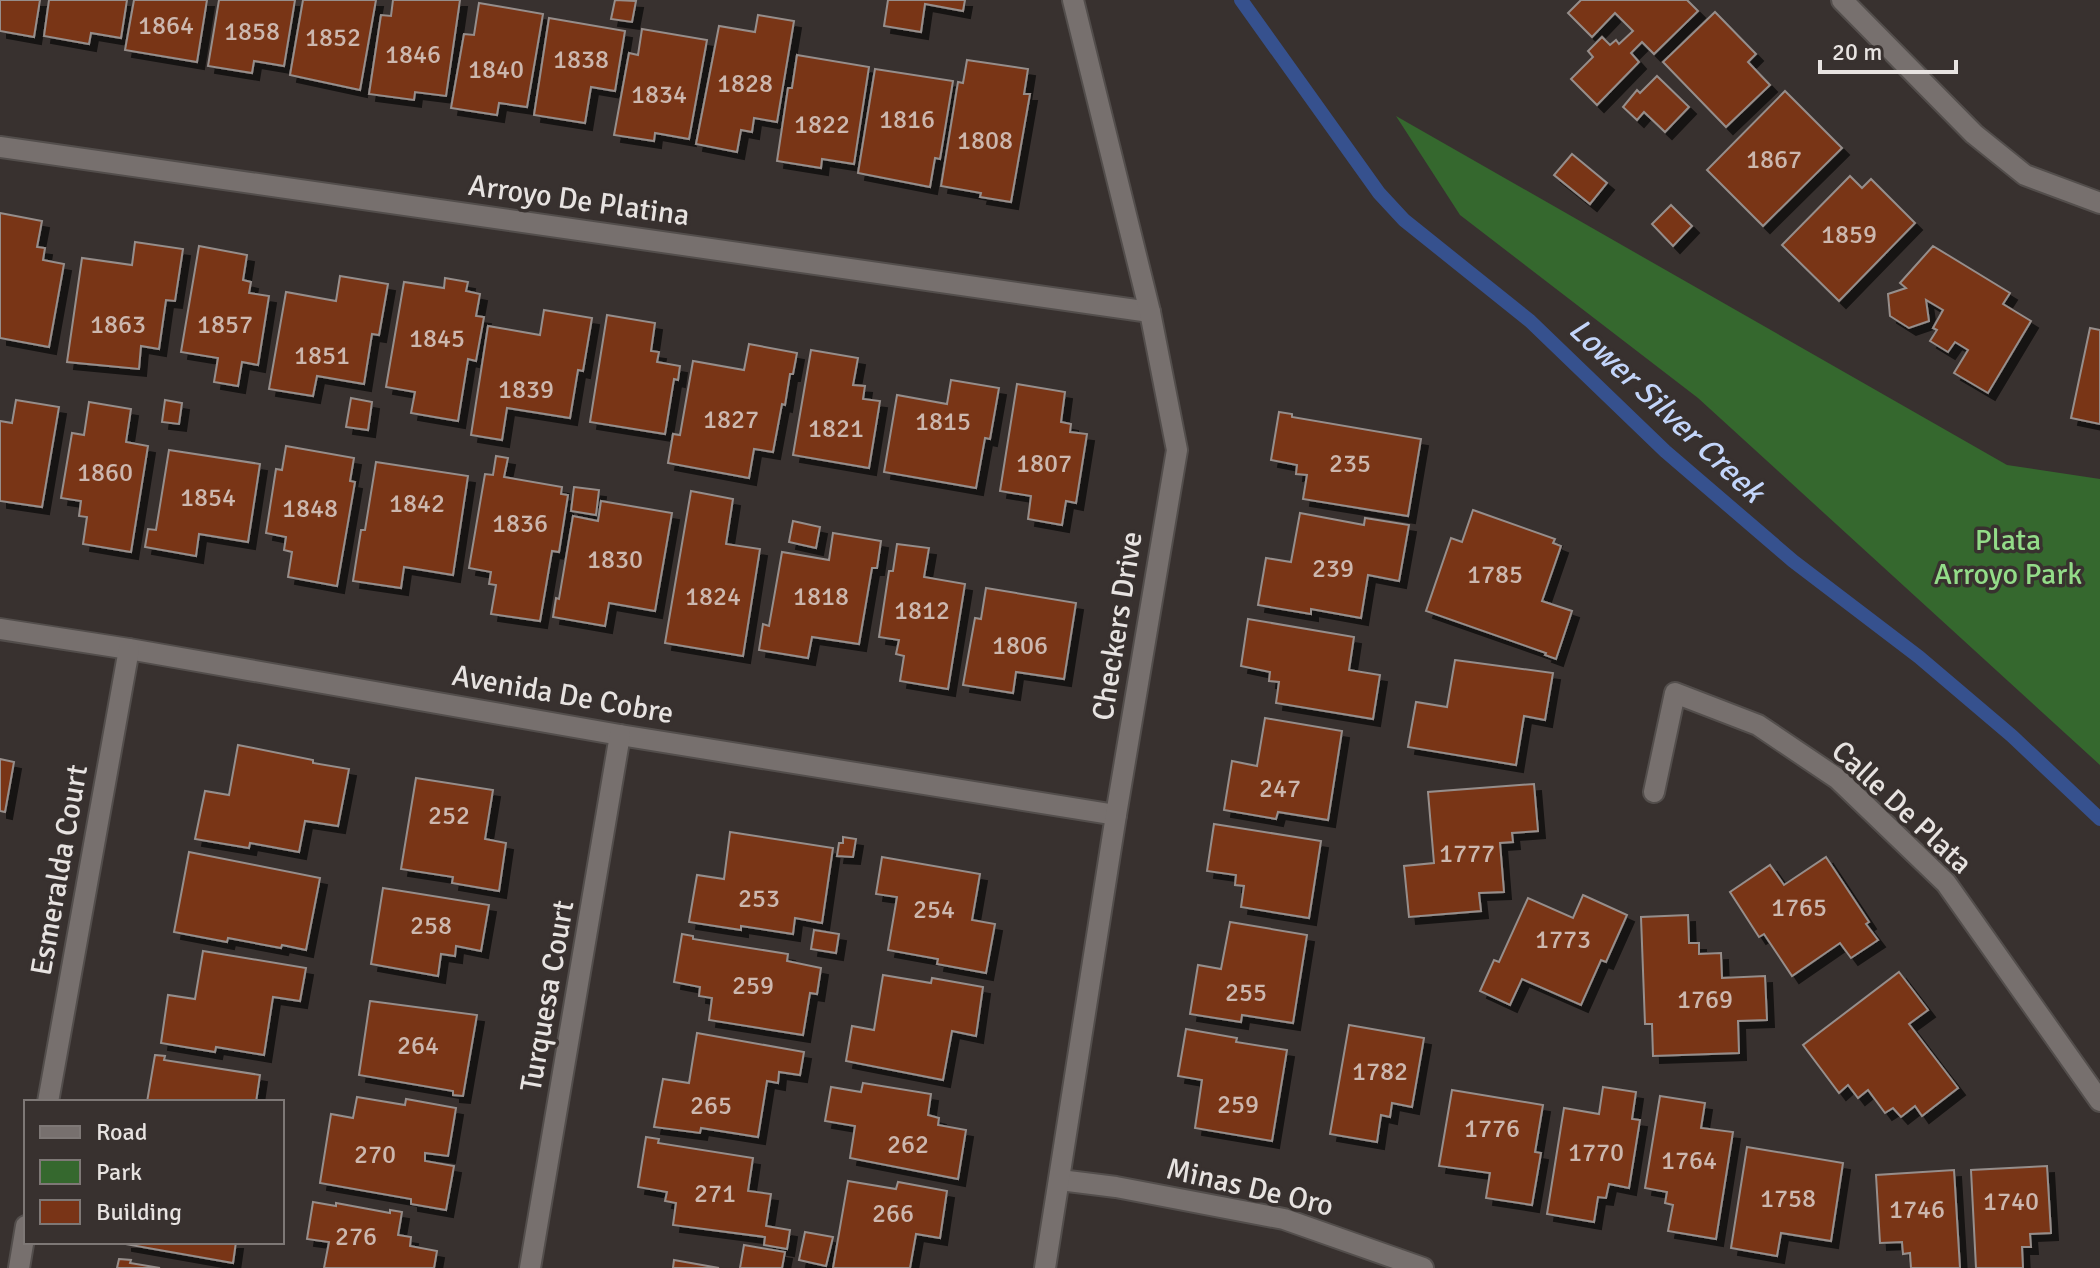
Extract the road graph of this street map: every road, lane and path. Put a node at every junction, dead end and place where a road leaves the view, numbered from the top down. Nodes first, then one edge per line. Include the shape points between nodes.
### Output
1 (1073, 0) edge
2 (1842, 0) edge
3 (0, 147) edge
4 (2100, 203) edge
5 (1150, 312) junction
6 (0, 629) edge
7 (129, 649) junction
8 (620, 735) junction
9 (1654, 792) dead end
10 (1116, 815) junction
11 (48, 1100) edge
12 (2100, 1101) edge
13 (1060, 1180) junction
14 (24, 1238) edge
15 (19, 1268) edge
16 (530, 1268) edge
17 (1045, 1268) edge
18 (1423, 1268) edge

1 - 5 street, Checkers Drive
2 - 4 street via 1974,134 2025,175
3 - 5 street, Arroyo De Platina
5 - 10 street, Checkers Drive via 1177,450
6 - 7 street, Avenida De Cobre
7 - 8 street, Avenida De Cobre
7 - 11 street, Esmeralda Court
8 - 10 street, Avenida De Cobre
8 - 16 street, Turquesa Court
9 - 12 street, Calle De Plata via 1675,693 1758,725 1838,779 1946,883
10 - 13 street, Checkers Drive
13 - 17 street, Checkers Drive
13 - 18 street, Minas De Oro via 1284,1219
14 - 15 street

